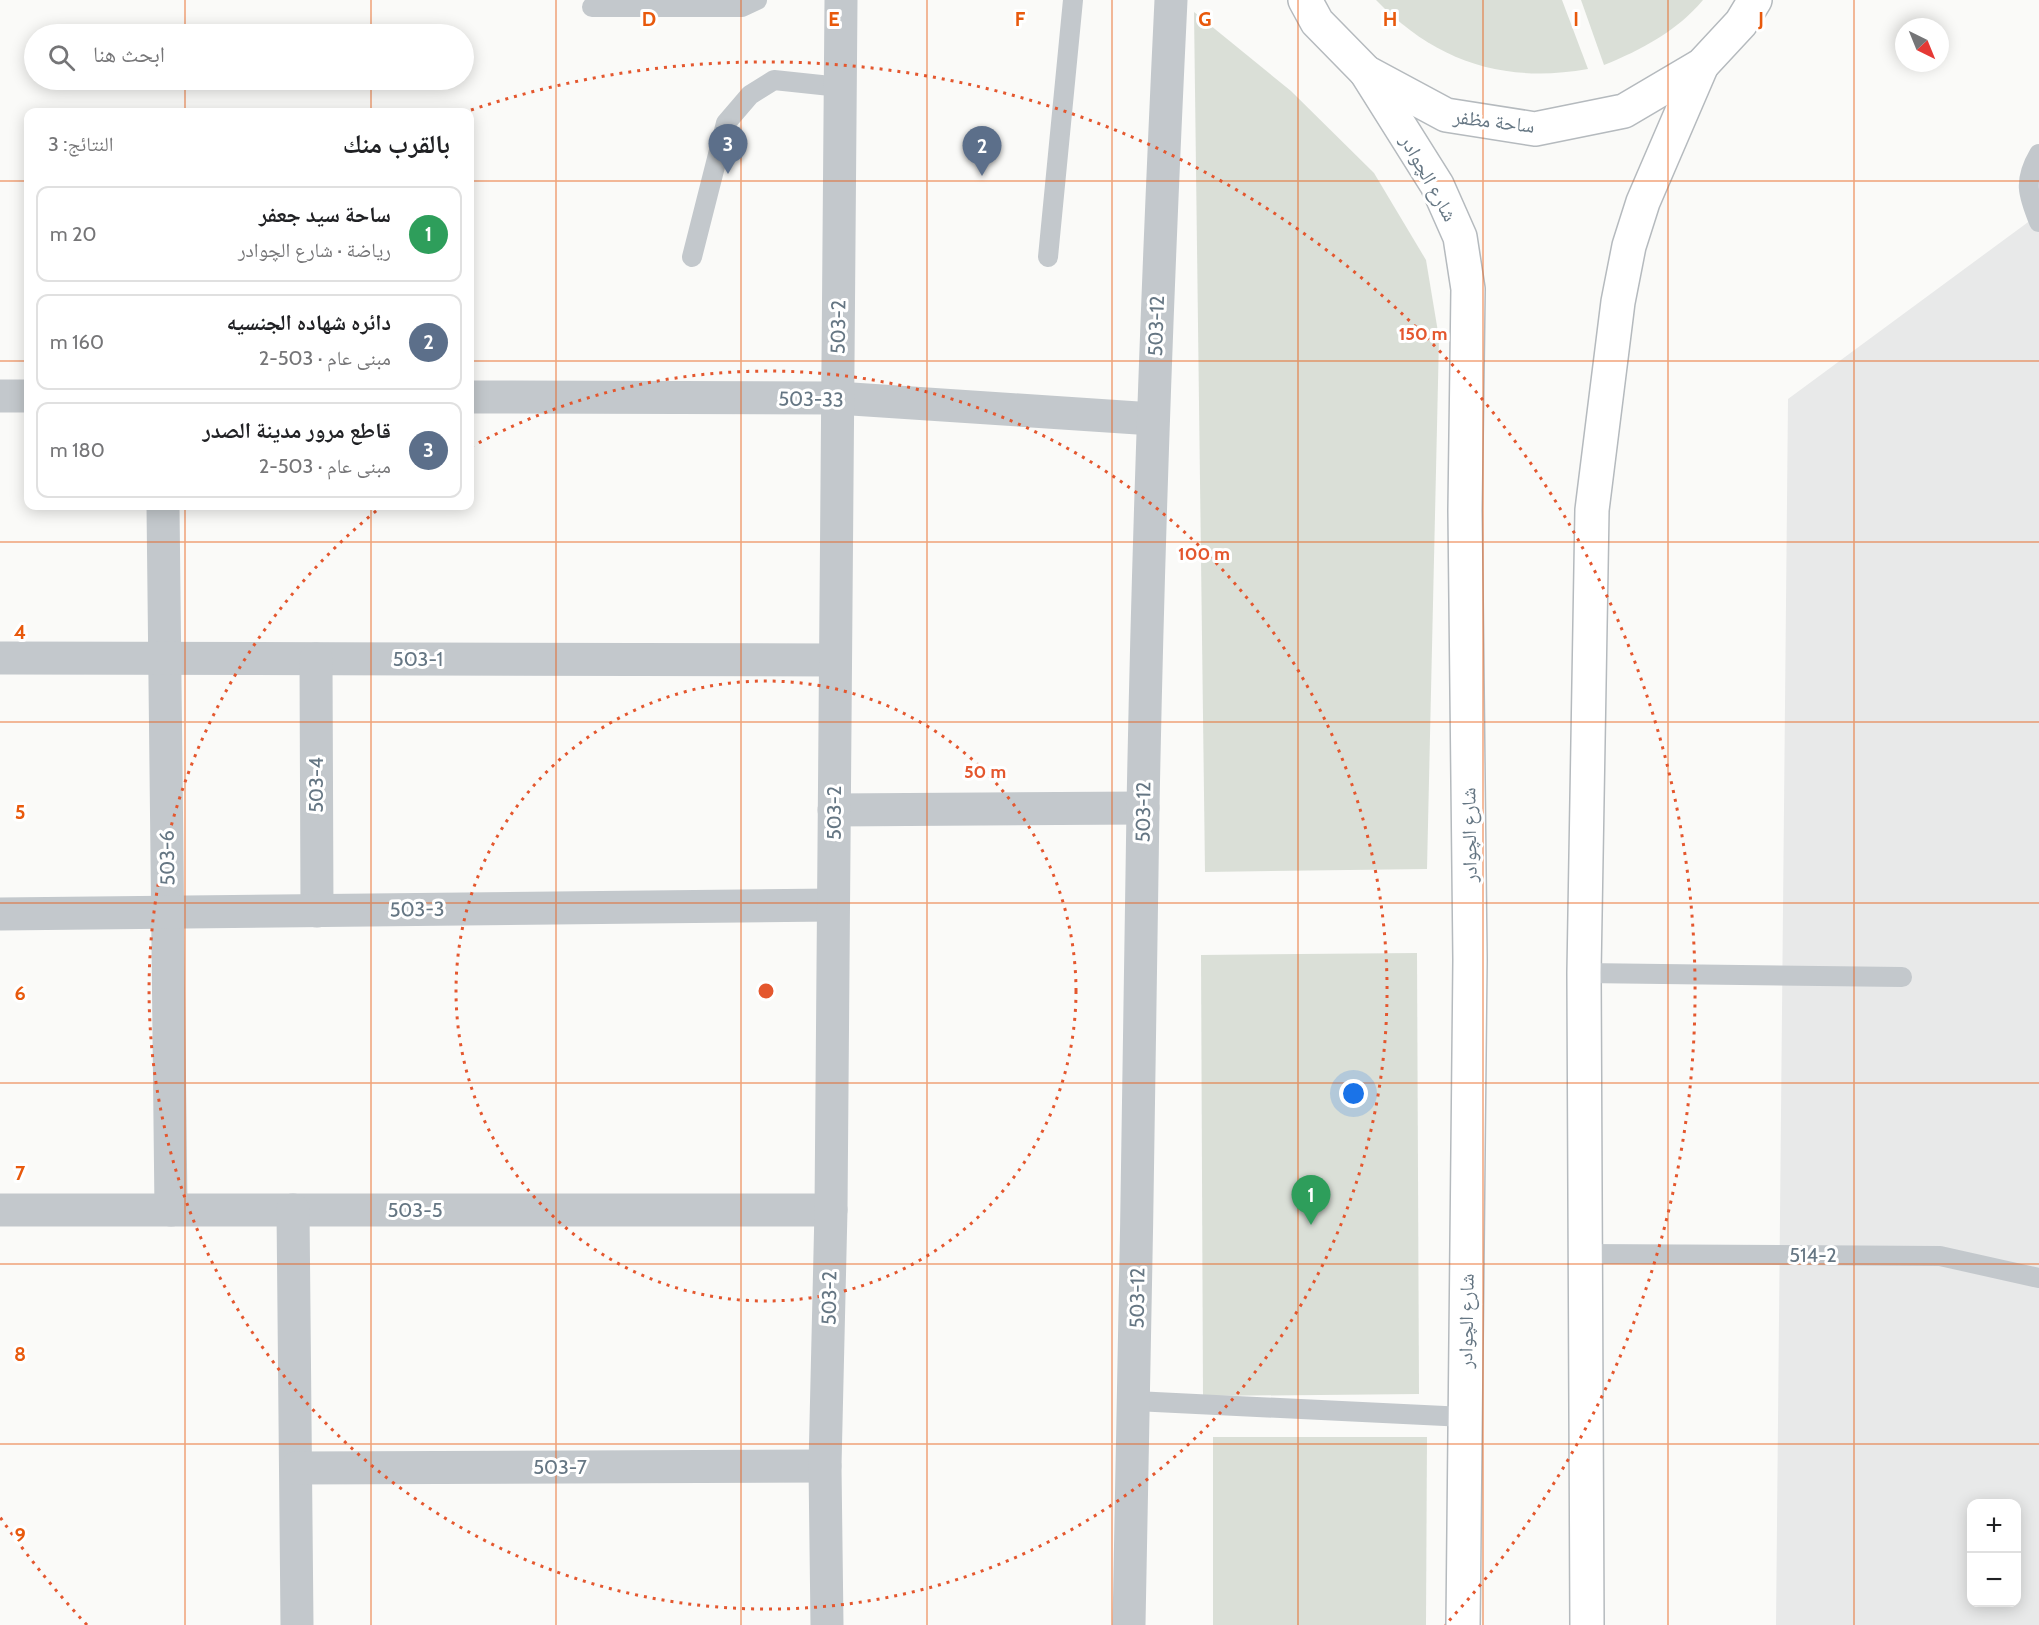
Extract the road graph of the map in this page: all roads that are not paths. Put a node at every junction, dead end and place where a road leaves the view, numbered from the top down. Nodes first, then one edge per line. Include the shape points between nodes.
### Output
1 (757, 0) edge
2 (841, 0) edge
3 (1073, 0) edge
4 (1172, 0) edge
5 (1283, 0) edge
6 (1755, 0) edge
7 (592, 7) dead end
8 (1311, 11) edge
9 (1702, 64) junction
10 (1366, 72) junction
11 (840, 87) junction
12 (2039, 154) edge
13 (2039, 222) edge
14 (692, 257) dead end
15 (1048, 257) dead end
16 (0, 396) edge
17 (24, 396) edge
18 (474, 397) edge
19 (837, 398) junction
20 (1153, 419) junction
21 (163, 510) edge
22 (0, 658) edge
23 (165, 658) junction
24 (316, 659) junction
25 (835, 660) junction
26 (1143, 808) junction
27 (834, 810) junction
28 (833, 905) junction
29 (317, 910) junction
30 (168, 912) junction
31 (0, 914) edge
32 (1584, 973) junction
33 (1902, 977) dead end
34 (0, 1210) edge
35 (171, 1210) junction
36 (293, 1210) junction
37 (831, 1210) junction
38 (1585, 1254) junction
39 (2039, 1278) edge
40 (1135, 1401) junction
41 (1465, 1417) junction
42 (825, 1466) junction
43 (296, 1468) junction
44 (297, 1625) edge
45 (827, 1625) edge
46 (1129, 1625) edge
47 (1463, 1625) edge
48 (1587, 1625) edge

1 - 7 lane via 742,7
2 - 11 street, 503-2
3 - 15 lane
4 - 20 street, 503-12
5 - 8 main road, ساحة مظفر
6 - 9 main road, ساحة مظفر via 1741,23
8 - 10 main road, ساحة مظفر
9 - 10 main road, ساحة مظفر via 1624,111 1535,129 1446,115
9 - 32 main road via 1643,202 1618,302 1592,510
10 - 41 main road, شارع الچوادر via 1437,185 1460,237 1468,289 1470,960
11 - 14 lane via 774,80 750,95 726,123
11 - 19 street, 503-2
12 - 13 lane via 2030,170 2029,197
16 - 17 street
18 - 19 street, 503-33
19 - 20 street, 503-33
19 - 25 street, 503-2
20 - 26 street, 503-12
21 - 23 street, 503-6
22 - 23 street, 503-1
23 - 24 street, 503-1
23 - 30 street, 503-6
24 - 25 street, 503-1
24 - 29 street, 503-4
25 - 27 street, 503-2
26 - 27 street
26 - 40 street, 503-12
27 - 28 street, 503-2
28 - 29 street, 503-3
28 - 37 street, 503-2
29 - 30 street, 503-3
30 - 31 street, 503-3
30 - 35 street, 503-6
32 - 33 lane
32 - 38 main road
34 - 35 street, 503-5
35 - 36 street, 503-5
36 - 37 street, 503-5
36 - 43 street
37 - 42 street, 503-2
38 - 39 lane, 514-2 via 1940,1256
38 - 48 main road
40 - 41 lane
40 - 46 street, 503-12
41 - 47 main road, شارع الچوادر
42 - 43 street, 503-7
42 - 45 street, 503-2
43 - 44 street

